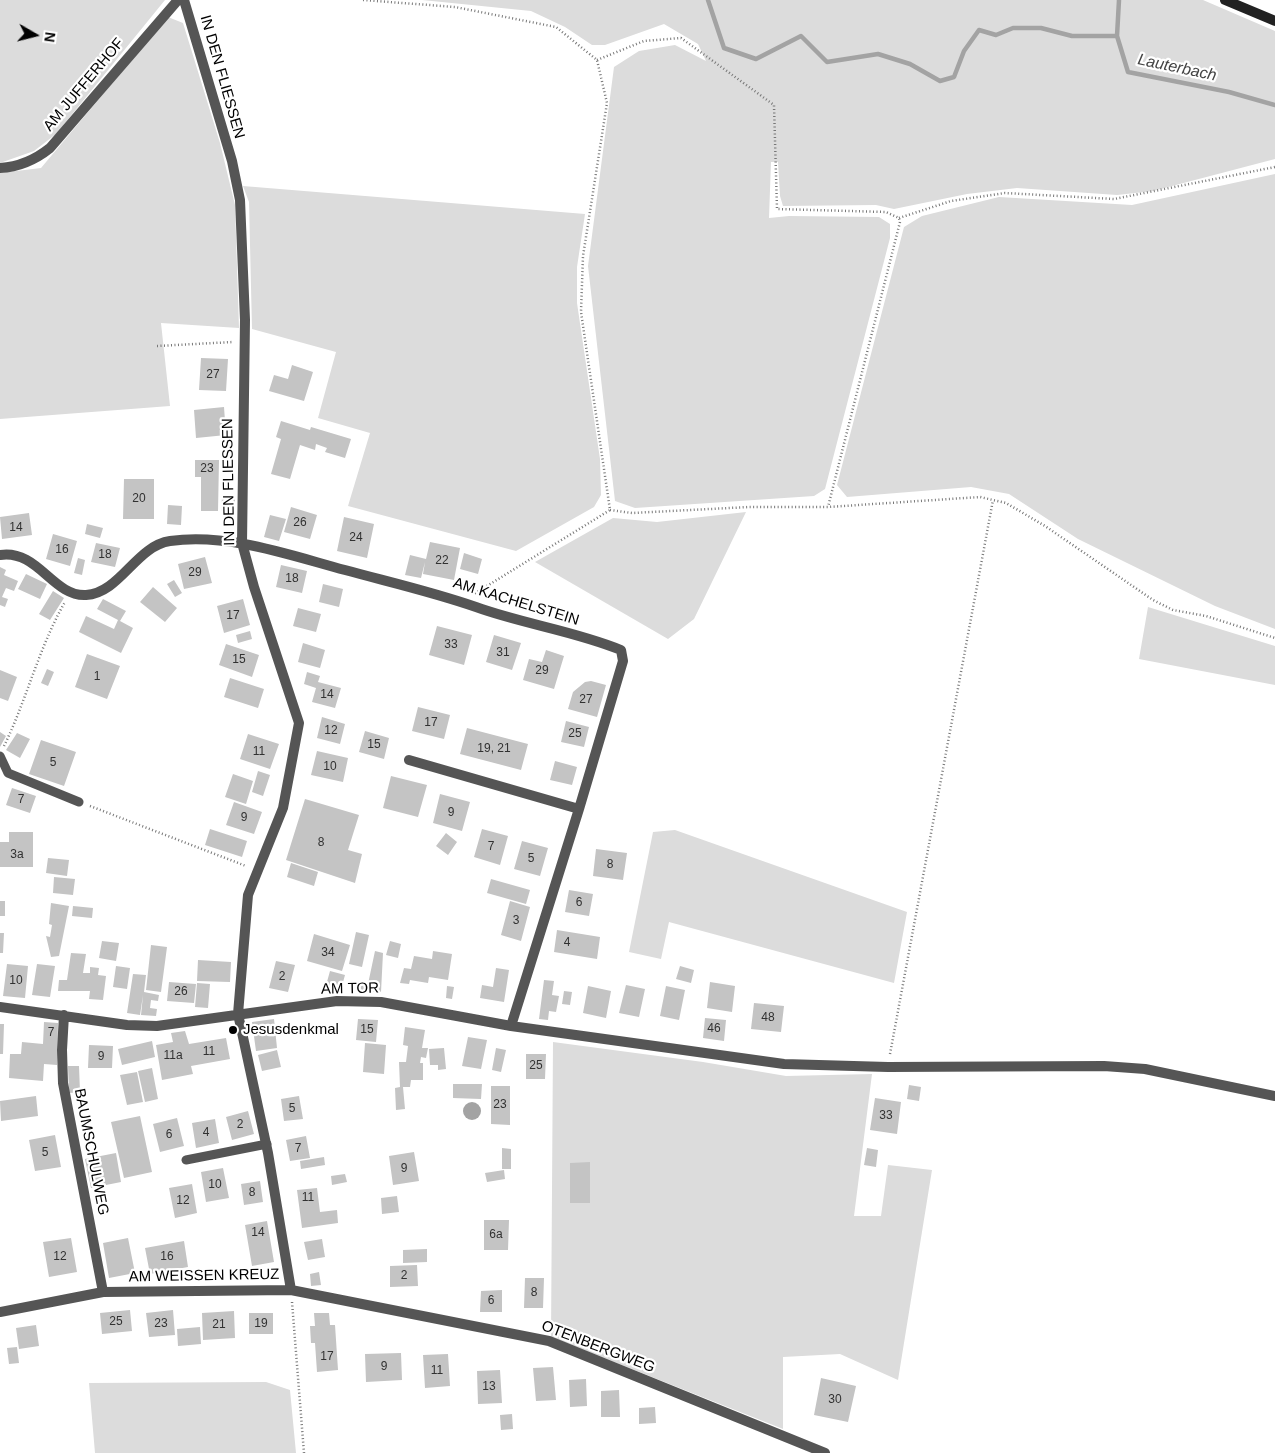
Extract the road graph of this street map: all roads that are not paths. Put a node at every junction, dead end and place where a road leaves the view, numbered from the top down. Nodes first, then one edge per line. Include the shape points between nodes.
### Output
1 (178, 0) edge
2 (184, 0) edge
3 (1225, 0) edge
4 (1275, 21) edge
5 (0, 168) edge
6 (242, 543) junction
7 (0, 554) edge
8 (1, 756) edge
9 (409, 760) dead end
10 (79, 802) road end
11 (579, 809) junction
12 (0, 1007) edge
13 (238, 1014) junction
14 (64, 1015) junction
15 (511, 1026) junction
16 (1275, 1096) edge
17 (267, 1144) junction
18 (186, 1160) dead end
19 (291, 1290) junction
20 (103, 1292) junction
21 (0, 1312) edge
22 (825, 1453) edge

1 - 5 street, AM JUFFERHOF via 50,148 19,166
2 - 6 street, IN DEN FLIESSEN via 232,161 240,200 244,341
3 - 4 main road
6 - 7 street, AM KACHELSTEIN via 163,542 144,553 111,585 87,595 71,592 23,556
6 - 11 street, AM KACHELSTEIN via 462,601 621,650 623,661
6 - 13 street, IN DEN FLIESSEN via 298,724 283,808 248,895
8 - 10 lane via 8,773
9 - 11 street
11 - 15 street, AM KACHELSTEIN
12 - 14 street, AM TOR
13 - 14 street, AM TOR via 157,1026
13 - 15 street, AM TOR via 337,1001 381,1002
13 - 17 street, AM WEISSEN KREUZ
14 - 20 street, BAUMSCHULWEG via 63,1083
15 - 16 street, AM TOR via 811,1067 1104,1066 1145,1069
17 - 18 lane
17 - 19 street, AM WEISSEN KREUZ
19 - 20 street, AM WEISSEN KREUZ
19 - 22 street, OTENBERGWEG via 549,1341
20 - 21 street, AM WEISSEN KREUZ

